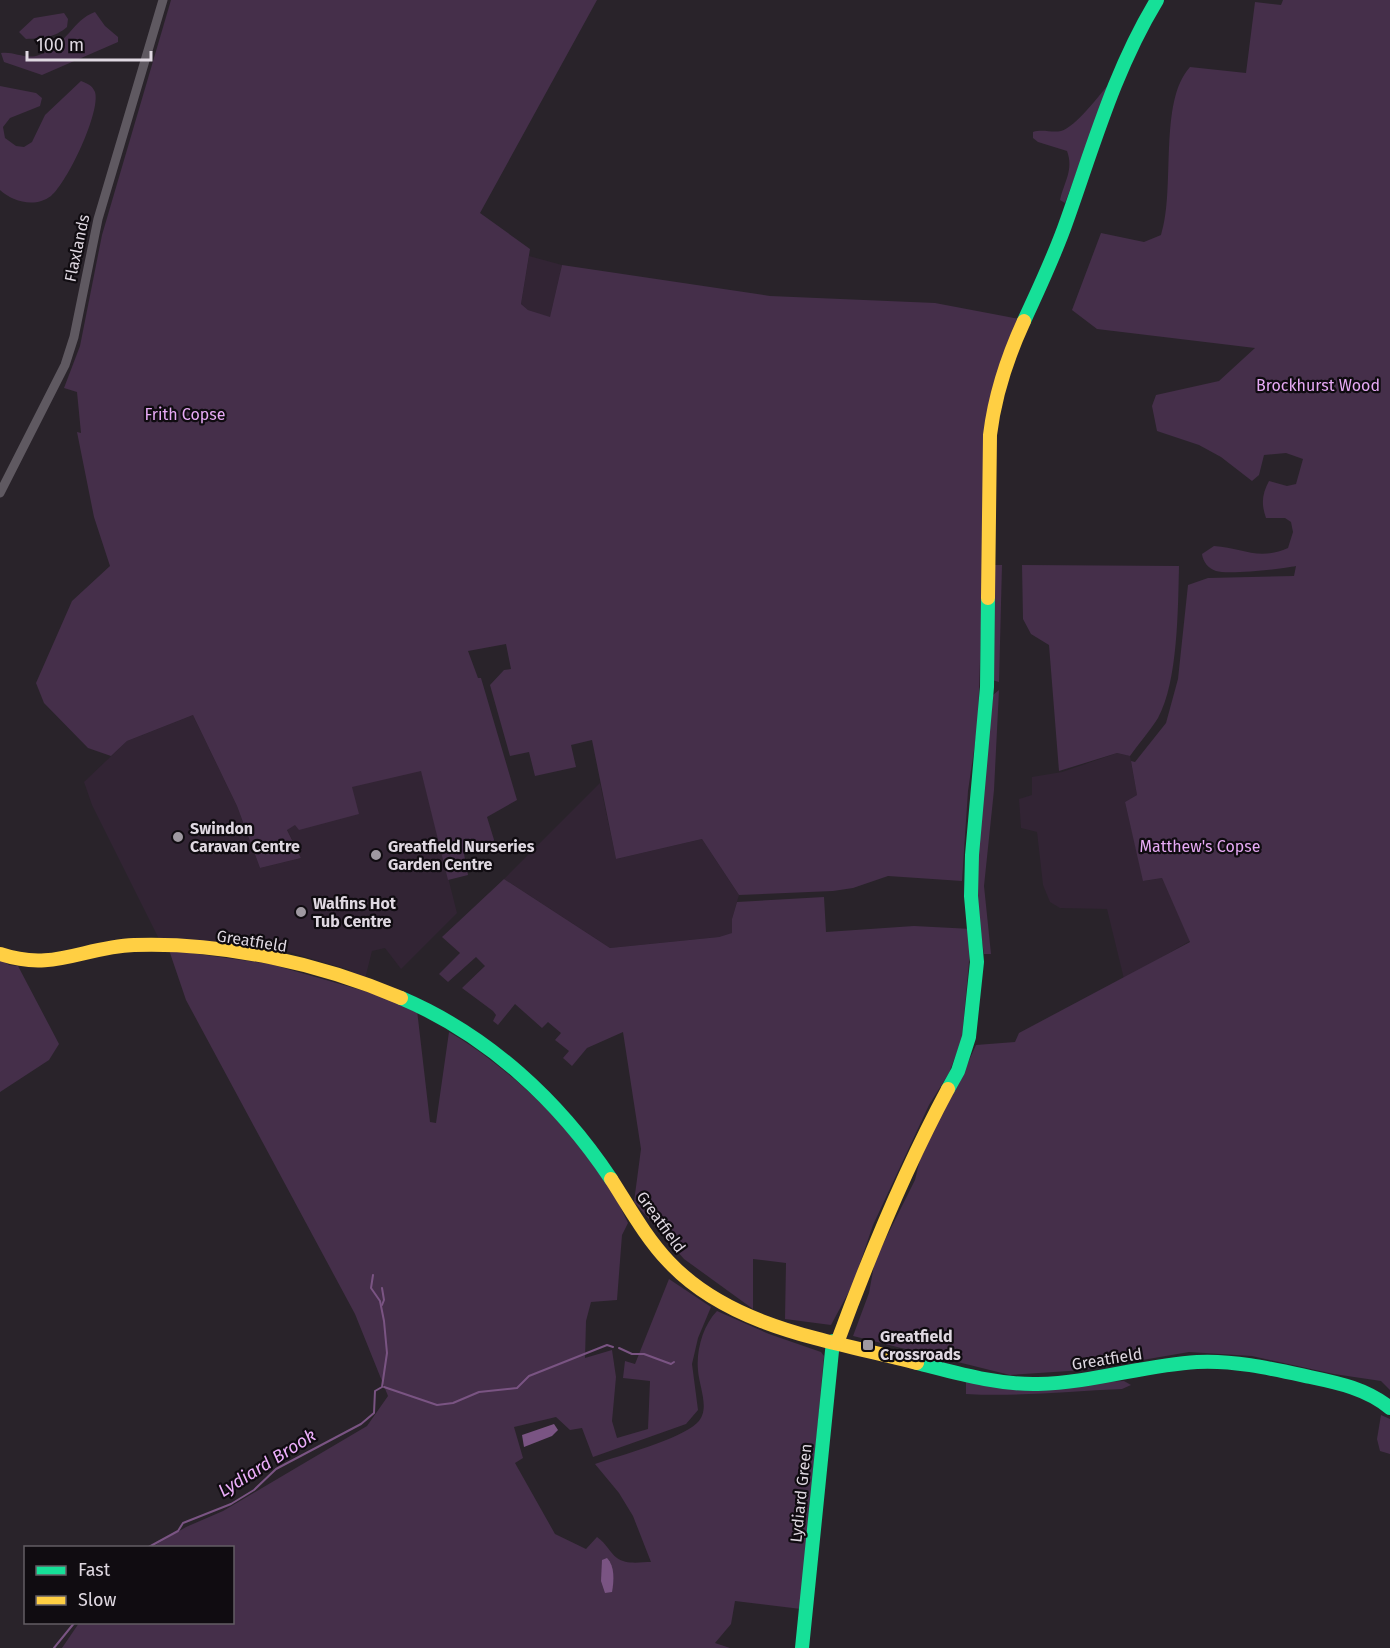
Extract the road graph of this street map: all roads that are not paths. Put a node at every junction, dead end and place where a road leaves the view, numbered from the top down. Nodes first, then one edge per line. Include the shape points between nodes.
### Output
1 (163, 0) edge
2 (1157, 0) edge
3 (0, 493) edge
4 (0, 954) edge
5 (835, 1342) junction
6 (1390, 1408) edge
7 (802, 1648) edge

1 - 3 street, Flaxlands via 98,219 65,365
2 - 5 street, Lydiard Green via 1122,68 996,398 990,439 986,720 972,855 977,962 971,1030 958,1071 919,1143
4 - 5 street, Greatfield via 21,962 45,964 107,947 136,945 254,956 338,976 424,1008 487,1047 564,1118 599,1161 657,1250 680,1273 705,1293 746,1316
5 - 6 street, Greatfield via 983,1379 1014,1383 1084,1380 1189,1363 1236,1363 1350,1387 1373,1395
5 - 7 street, Lydiard Green

